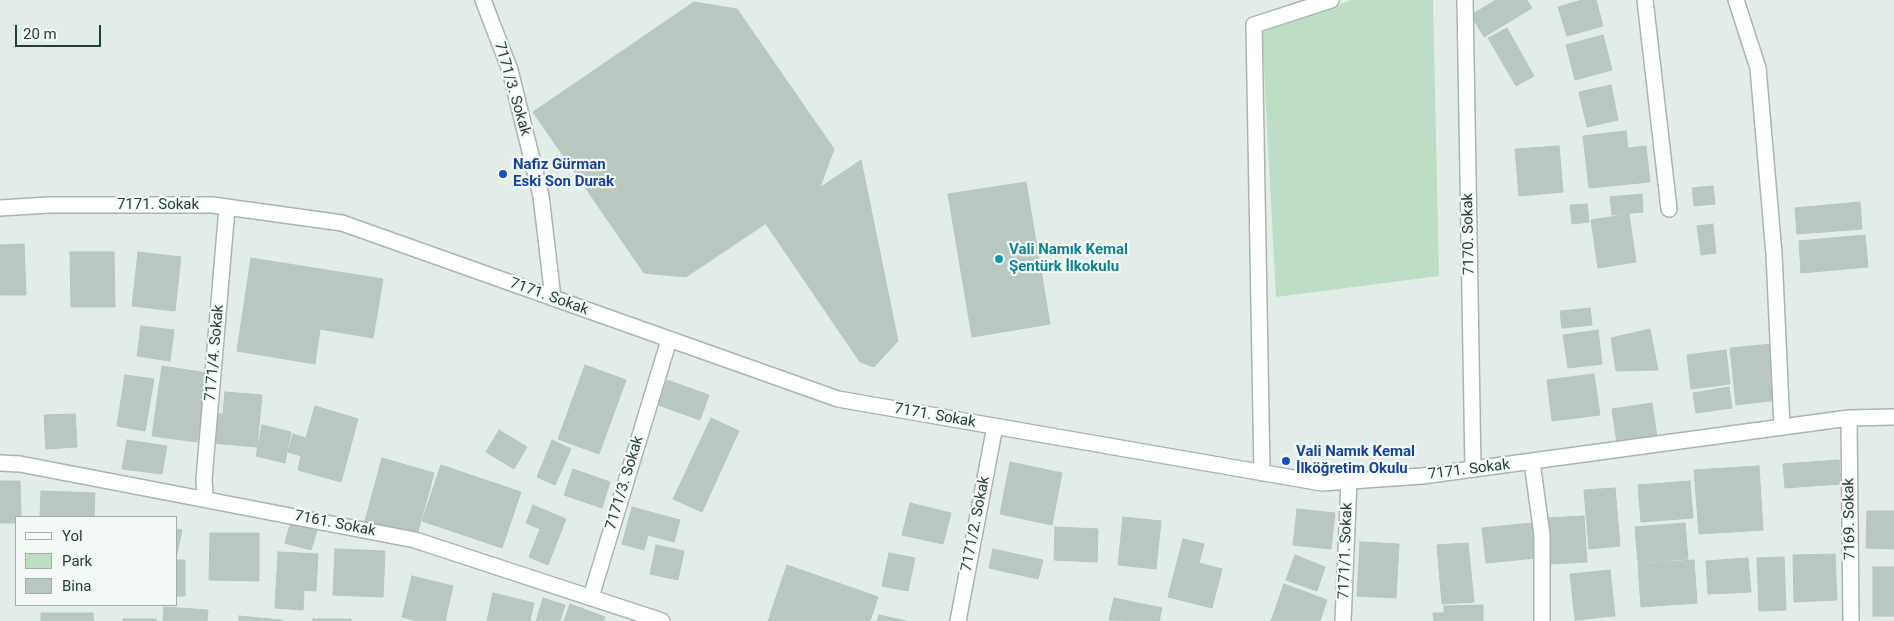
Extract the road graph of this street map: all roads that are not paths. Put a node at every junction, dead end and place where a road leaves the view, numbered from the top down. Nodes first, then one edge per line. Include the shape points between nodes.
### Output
1 (483, 0) edge
2 (1331, 0) edge
3 (1465, 0) edge
4 (1645, 0) edge
5 (1736, 0) edge
6 (0, 208) edge
7 (227, 208) junction
8 (1669, 210) dead end
9 (553, 298) junction
10 (669, 340) junction
11 (1894, 417) edge
12 (1849, 418) junction
13 (995, 426) junction
14 (1782, 427) junction
15 (1532, 462) junction
16 (0, 463) edge
17 (1473, 469) junction
18 (1262, 473) junction
19 (1349, 481) junction
20 (205, 499) junction
21 (591, 597) junction
22 (662, 621) edge
23 (958, 621) edge
24 (1343, 621) edge
25 (1542, 621) edge
26 (1851, 621) edge

1 - 9 street, 7171/3. Sokak via 510,70 541,196
2 - 18 street via 1254,25
3 - 17 street, 7170. Sokak
4 - 8 street
5 - 14 street via 1758,68 1774,254
6 - 7 street, 7171. Sokak via 212,205
7 - 9 street, 7171. Sokak via 342,223
7 - 20 street, 7171/4. Sokak via 204,479
9 - 10 street, 7171. Sokak
10 - 13 street, 7171. Sokak via 838,399
10 - 21 street, 7171/3. Sokak
11 - 12 street, 7171. Sokak
12 - 14 street, 7171. Sokak
12 - 26 street, 7169. Sokak
13 - 18 street, 7171. Sokak
13 - 23 street, 7171/2. Sokak
14 - 15 street, 7171. Sokak
15 - 17 street, 7171. Sokak
15 - 25 street via 1542,535
16 - 20 street, 7161. Sokak
17 - 19 street, 7171. Sokak
18 - 19 street, 7171. Sokak via 1322,483
19 - 24 street, 7171/1. Sokak
20 - 21 street, 7161. Sokak via 415,540
21 - 22 street, 7161. Sokak

